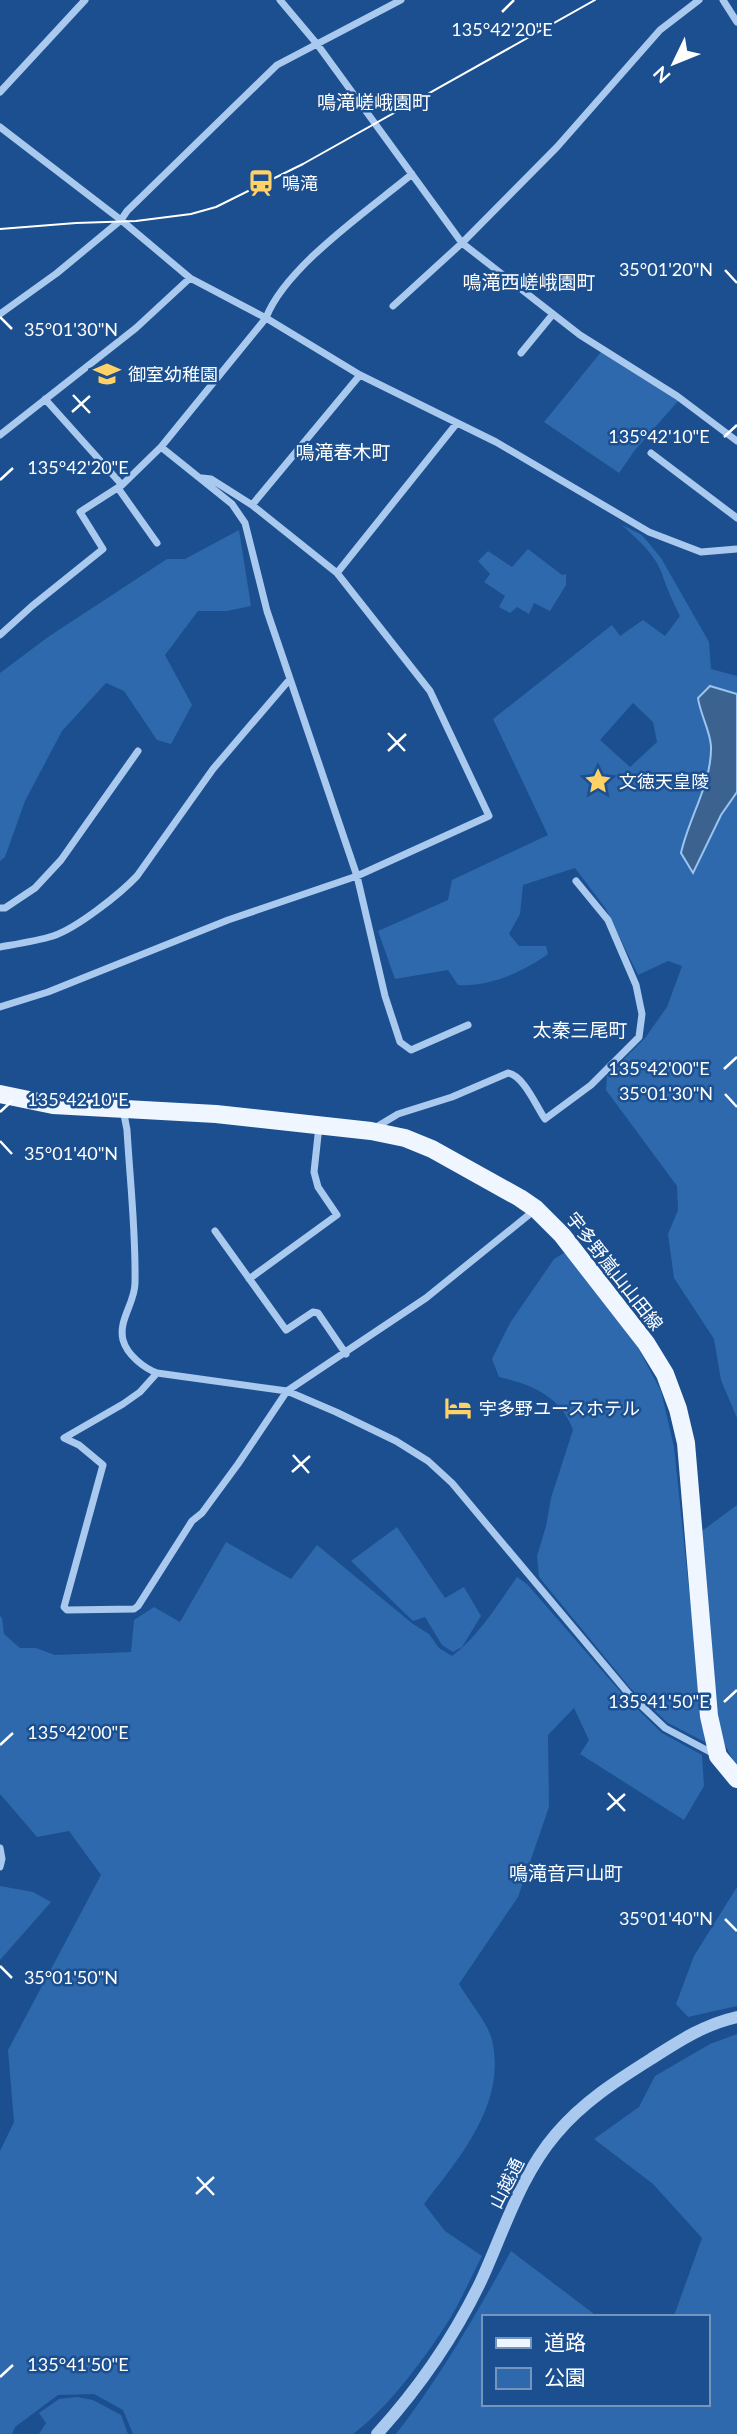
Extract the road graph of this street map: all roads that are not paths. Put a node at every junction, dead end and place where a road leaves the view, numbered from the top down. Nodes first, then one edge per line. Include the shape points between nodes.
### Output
1 (85, 0) edge
2 (280, 0) edge
3 (401, 0) edge
4 (699, 0) edge
5 (723, 0) edge
6 (737, 22) edge
7 (317, 44) junction
8 (0, 92) edge
9 (0, 127) edge
10 (412, 174) junction
11 (121, 220) junction
12 (462, 243) junction
13 (190, 278) junction
14 (393, 306) dead end
15 (0, 314) edge
16 (553, 314) junction
17 (266, 318) junction
18 (521, 354) dead end
19 (360, 375) junction
20 (45, 399) junction
21 (457, 423) junction
22 (0, 435) edge
23 (737, 441) edge
24 (161, 447) junction
25 (651, 453) dead end
26 (202, 478) junction
27 (120, 487) junction
28 (252, 505) junction
29 (737, 518) edge
30 (157, 543) dead end
31 (737, 549) edge
32 (337, 573) junction
33 (0, 635) edge
34 (290, 679) junction
35 (138, 751) dead end
36 (357, 876) junction
37 (576, 881) dead end
38 (0, 908) edge
39 (0, 947) edge
40 (0, 1007) edge
41 (468, 1025) dead end
42 (0, 1094) edge
43 (122, 1108) junction
44 (319, 1126) junction
45 (371, 1131) junction
46 (536, 1209) junction
47 (215, 1231) dead end
48 (249, 1279) junction
49 (346, 1354) junction
50 (158, 1373) junction
51 (287, 1391) junction
52 (718, 1756) junction
53 (737, 1780) edge
54 (0, 1848) edge
55 (0, 1867) edge
56 (737, 2017) edge
57 (377, 2434) edge

1 - 8 street
2 - 7 street
3 - 7 street
4 - 12 street via 660,30
5 - 6 street
7 - 10 street
7 - 11 street via 277,65
9 - 11 street
10 - 12 street
10 - 17 street via 299,271 271,304
11 - 13 street
11 - 15 street
12 - 14 street
12 - 16 street
13 - 17 street
13 - 20 street via 136,328
16 - 18 street
16 - 23 street
17 - 19 street
17 - 24 street
19 - 21 street
19 - 28 street
20 - 22 street
20 - 27 street
21 - 31 street via 649,532 701,552
21 - 32 street
24 - 26 street
24 - 27 street
25 - 29 street
26 - 28 street
26 - 34 street via 246,523 267,611
27 - 30 street
27 - 33 street via 80,512 103,549
28 - 32 street
32 - 36 street via 430,691 489,816
34 - 36 street
34 - 39 street via 213,769 126,887 53,936
35 - 38 street via 61,860 35,888
36 - 40 street
36 - 41 street via 400,1042 411,1050
37 - 45 street via 608,920 636,985 642,1014 639,1037 591,1085 545,1119 521,1081 508,1073 398,1114
42 - 43 main road, 宇多野嵐山山田線 via 44,1104
43 - 44 main road, 宇多野嵐山山田線
43 - 50 street via 135,1286 121,1329 131,1354
44 - 45 main road, 宇多野嵐山山田線
44 - 48 street via 314,1171 318,1187 337,1215
45 - 46 main road, 宇多野嵐山山田線 via 432,1149
46 - 49 street via 426,1298
46 - 52 main road, 宇多野嵐山山田線 via 562,1235 646,1343 665,1374 678,1409 686,1443 709,1716
47 - 48 street
48 - 49 street via 286,1331 318,1313
49 - 51 street
50 - 51 street
50 - 51 street via 141,1392 64,1438 103,1465 72,1572 67,1610 138,1606 192,1521 238,1464
51 - 52 street via 368,1426 428,1461 452,1483 628,1693 665,1728
52 - 53 main road, 宇多野嵐山山田線
54 - 55 street
56 - 57 street, 山越通 via 695,2032 629,2072 599,2092 554,2136 520,2191 482,2279 440,2354

